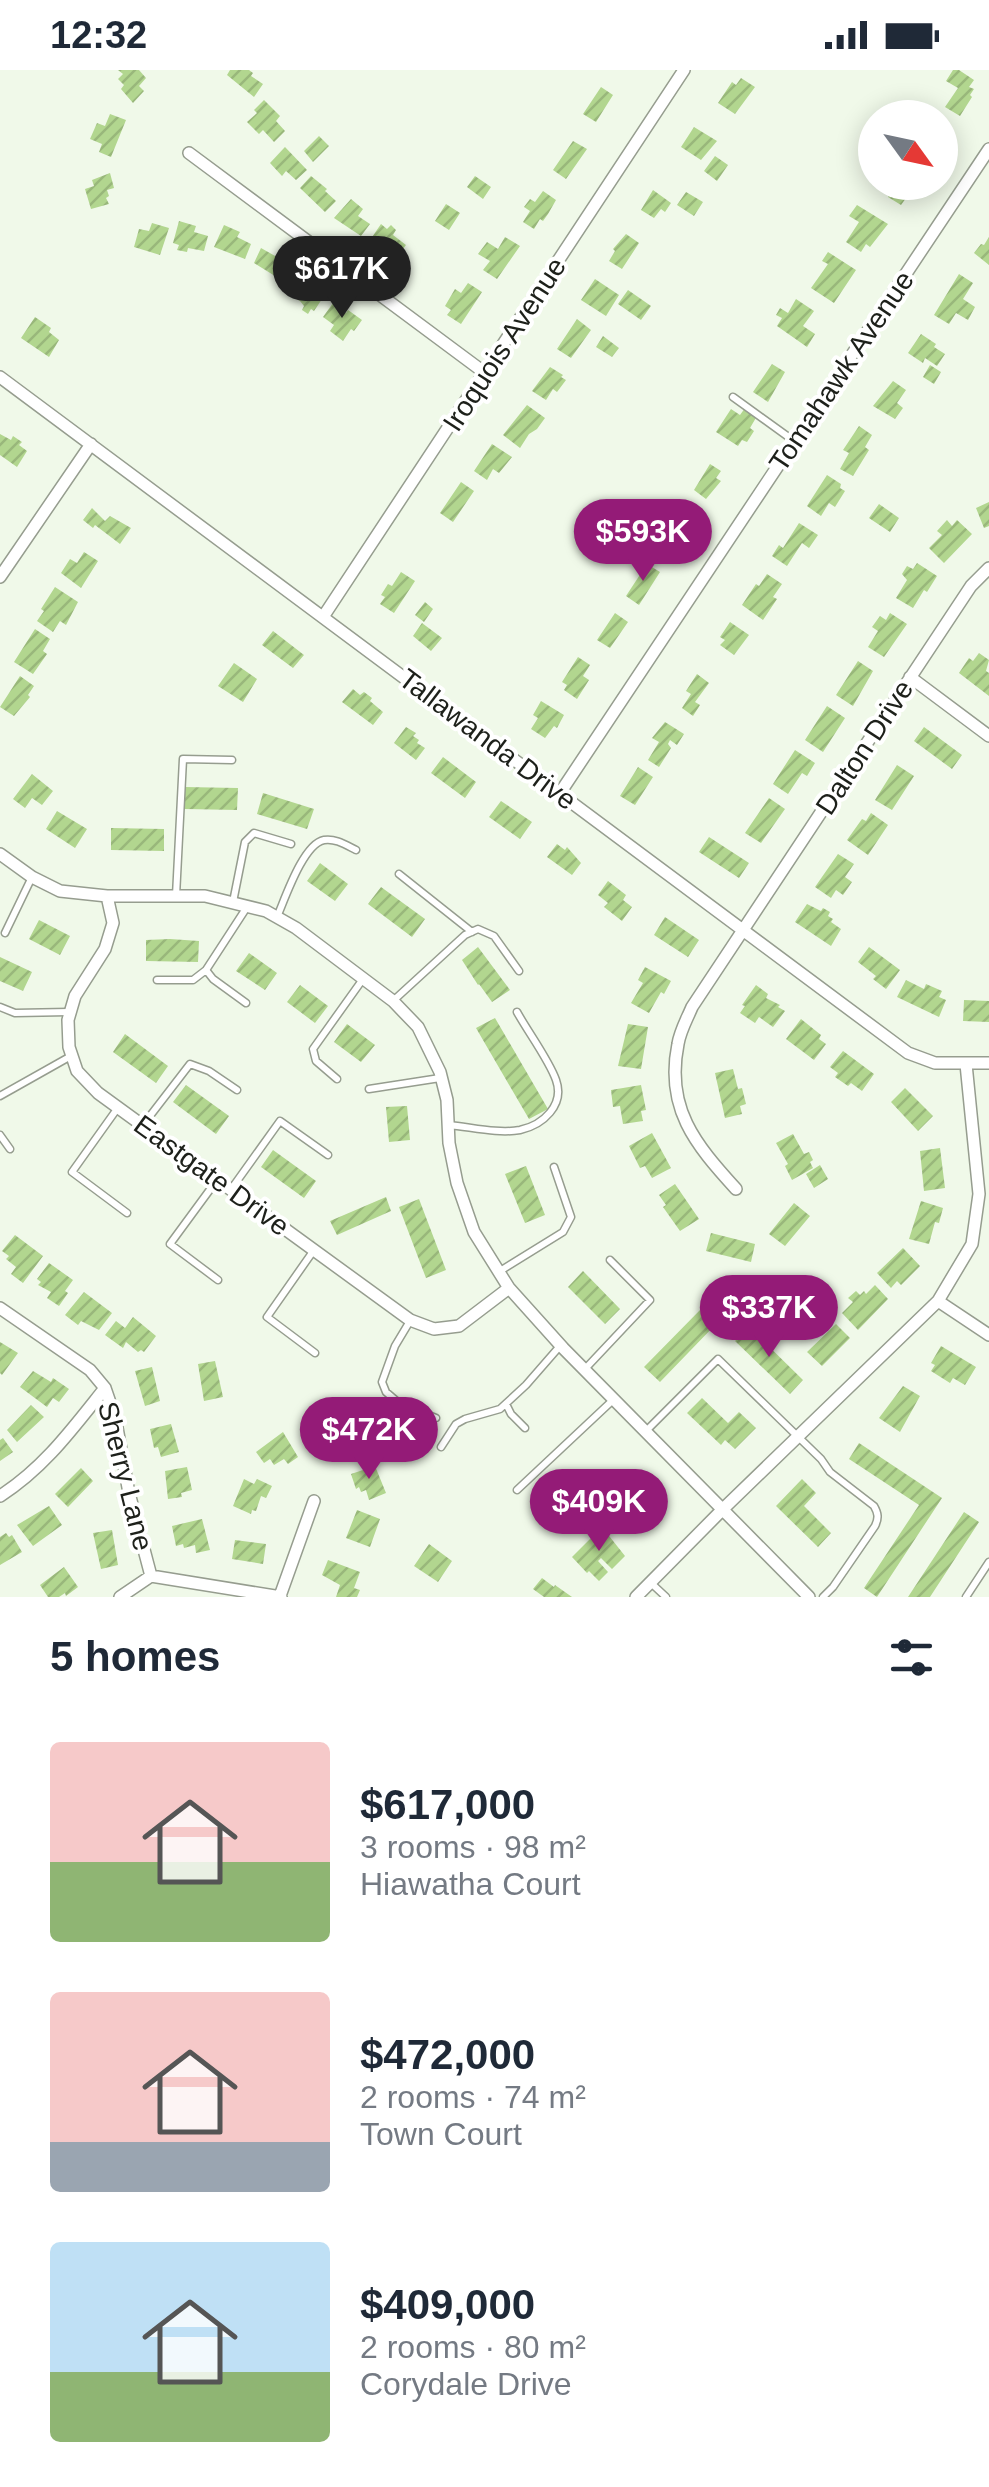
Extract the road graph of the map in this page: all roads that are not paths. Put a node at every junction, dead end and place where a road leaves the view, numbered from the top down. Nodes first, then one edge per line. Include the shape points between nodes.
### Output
1 (684, 70) edge
2 (989, 149) edge
3 (189, 153) dead end
4 (486, 372) junction
5 (0, 377) edge
6 (733, 398) dead end
7 (794, 441) junction
8 (90, 444) junction
9 (989, 568) edge
10 (0, 577) edge
11 (324, 617) junction
12 (910, 677) junction
13 (989, 736) edge
14 (232, 760) dead end
15 (560, 793) junction
16 (291, 844) dead end
17 (356, 850) dead end
18 (0, 854) edge
19 (398, 874) dead end
20 (32, 878) junction
21 (107, 896) junction
22 (176, 896) junction
23 (233, 902) junction
24 (247, 906) junction
25 (277, 917) junction
26 (744, 930) junction
27 (472, 932) junction
28 (5, 933) dead end
29 (206, 970) junction
30 (519, 972) dead end
31 (364, 978) junction
32 (156, 980) dead end
33 (394, 1000) junction
34 (246, 1003) dead end
35 (0, 1006) edge
36 (70, 1012) junction
37 (517, 1012) dead end
38 (72, 1055) junction
39 (989, 1063) edge
40 (966, 1064) junction
41 (441, 1078) junction
42 (337, 1079) dead end
43 (369, 1089) dead end
44 (237, 1090) dead end
45 (0, 1096) edge
46 (117, 1108) junction
47 (448, 1125) junction
48 (143, 1126) junction
49 (0, 1135) edge
50 (10, 1148) dead end
51 (328, 1155) dead end
52 (554, 1167) dead end
53 (217, 1179) junction
54 (736, 1188) dead end
55 (231, 1189) junction
56 (127, 1213) dead end
57 (315, 1249) junction
58 (610, 1260) dead end
59 (498, 1271) junction
60 (218, 1280) dead end
61 (509, 1288) junction
62 (938, 1301) junction
63 (0, 1308) edge
64 (410, 1320) junction
65 (989, 1335) edge
66 (561, 1345) junction
67 (315, 1353) dead end
68 (585, 1369) junction
69 (104, 1388) junction
70 (614, 1399) junction
71 (506, 1404) junction
72 (436, 1418) dead end
73 (525, 1428) dead end
74 (646, 1431) junction
75 (798, 1438) junction
76 (441, 1447) dead end
77 (517, 1490) dead end
78 (0, 1496) edge
79 (314, 1501) dead end
80 (723, 1509) junction
81 (989, 1562) edge
82 (151, 1576) junction
83 (651, 1583) junction
84 (120, 1597) edge
85 (281, 1597) edge
86 (636, 1597) edge
87 (666, 1597) edge
88 (809, 1597) edge
89 (823, 1597) edge
90 (966, 1597) edge

1 - 4 street, Iroquois Avenue
2 - 7 street, Tomahawk Avenue
3 - 4 street
4 - 11 street, Iroquois Avenue
5 - 8 street, Tallawanda Drive
6 - 7 lane
7 - 15 street, Tomahawk Avenue
8 - 10 street
8 - 11 street, Tallawanda Drive
9 - 12 street, Dalton Drive
11 - 15 street, Tallawanda Drive
12 - 13 street
12 - 26 street, Dalton Drive
14 - 22 lane via 183,759
15 - 26 street, Tallawanda Drive
16 - 23 lane via 254,833 245,842
17 - 25 lane via 320,840
18 - 20 street
19 - 27 lane
20 - 21 street via 60,892
20 - 28 lane
21 - 22 street
21 - 36 street via 113,924 106,950
22 - 23 street
23 - 24 street
24 - 25 street
24 - 29 lane
25 - 31 street
26 - 40 street, Tallawanda Drive via 908,1053
26 - 54 street, Dalton Drive via 692,1008 678,1041 674,1082 702,1152
27 - 30 lane via 494,936
27 - 33 lane
29 - 32 lane via 193,980
29 - 34 lane
31 - 33 street
31 - 42 lane via 313,1049 316,1061
33 - 41 street via 418,1027
35 - 36 lane via 15,1013
36 - 38 street
37 - 47 lane via 558,1082 555,1109 520,1130
38 - 45 lane
38 - 46 street, Eastgate Drive via 77,1071
39 - 40 street, Tallawanda Drive
40 - 62 street via 979,1194 972,1244
41 - 43 lane
41 - 47 street
44 - 48 lane via 190,1064
46 - 48 street, Eastgate Drive
46 - 56 lane via 72,1172
47 - 59 street via 468,1216
48 - 53 street, Eastgate Drive
49 - 50 lane
51 - 55 lane via 280,1121
52 - 59 lane via 571,1218 563,1232
53 - 55 street, Eastgate Drive
53 - 60 lane via 170,1244
55 - 57 street, Eastgate Drive
57 - 64 street, Eastgate Drive
57 - 67 lane via 267,1317
58 - 68 lane via 650,1300
59 - 61 street
61 - 64 street, Eastgate Drive via 459,1326 434,1329
61 - 66 street
62 - 65 street
62 - 75 street
63 - 69 street, Sherry Lane via 90,1370
64 - 72 lane via 382,1382 400,1404
66 - 68 street
66 - 71 lane
68 - 70 street
69 - 78 street via 52,1454
69 - 82 street, Sherry Lane
70 - 74 street
70 - 77 lane
71 - 73 lane
71 - 76 lane via 456,1424
74 - 75 lane via 718,1359
74 - 80 street
75 - 80 street
75 - 89 lane via 878,1512 876,1526
79 - 85 street
80 - 83 street
80 - 88 street
81 - 90 lane
82 - 84 street
82 - 85 street
83 - 86 street
83 - 87 lane

